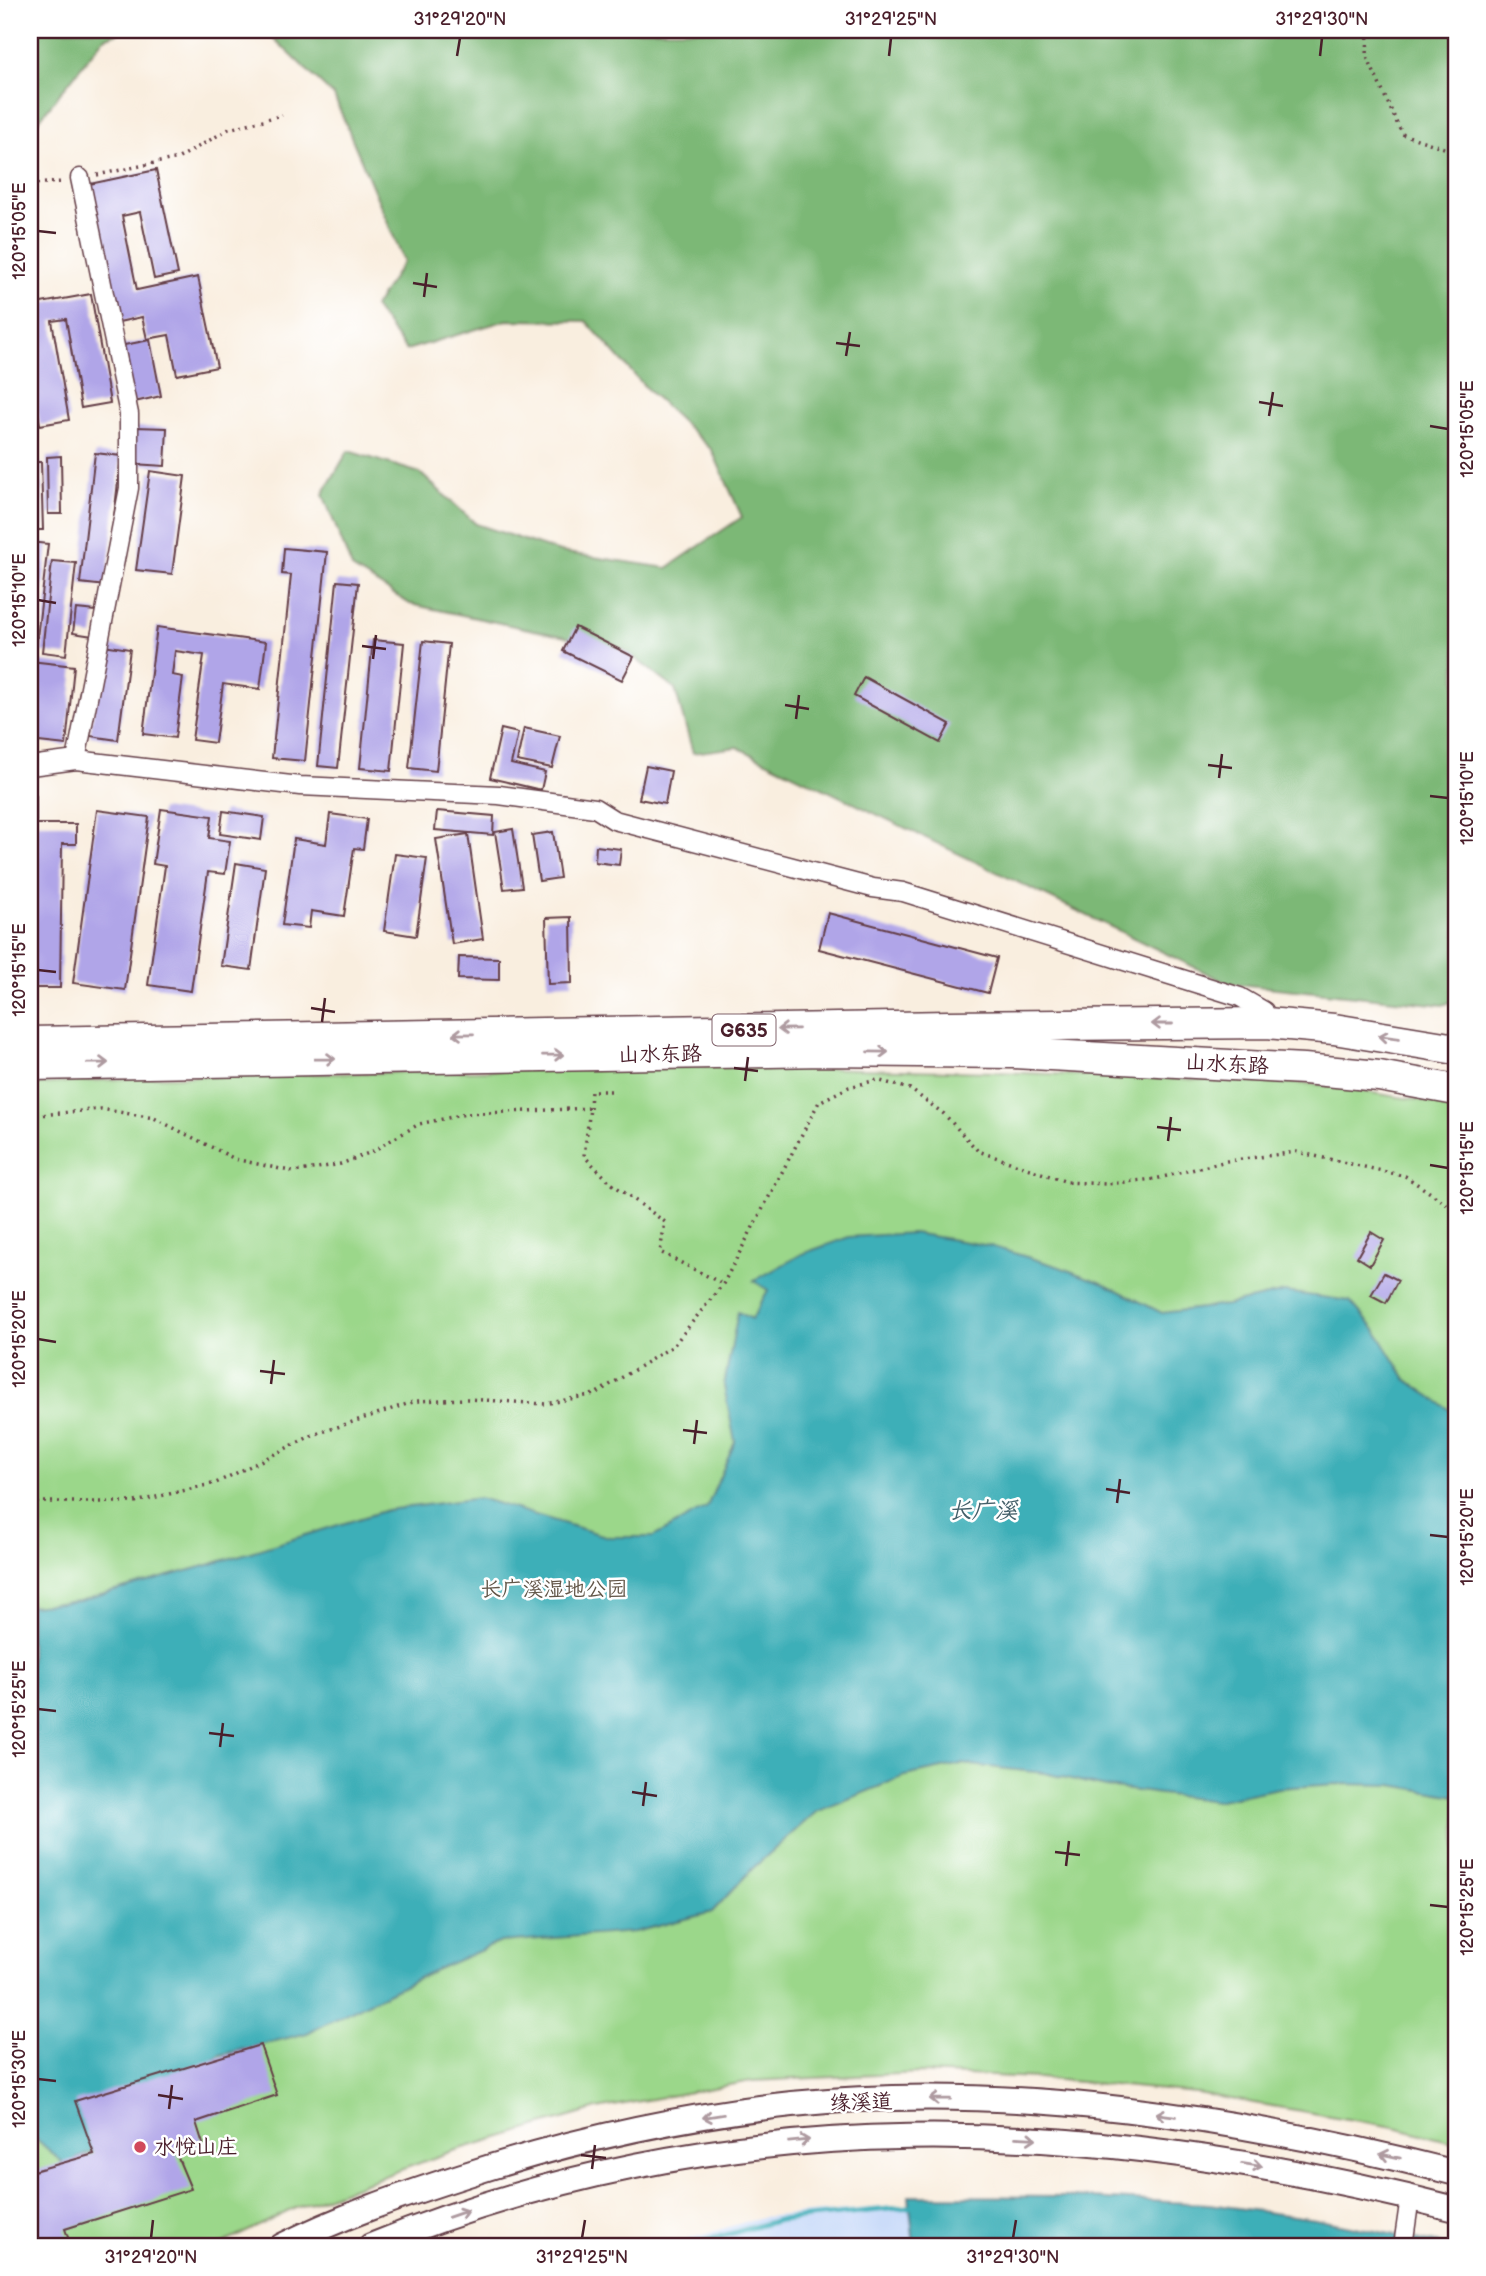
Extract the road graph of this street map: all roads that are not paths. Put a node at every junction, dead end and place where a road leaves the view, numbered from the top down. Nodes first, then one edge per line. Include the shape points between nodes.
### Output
1 (80, 178) road end
2 (76, 760) junction
3 (30, 766) edge
4 (1267, 1023) junction
5 (825, 1040) junction
6 (30, 1042) edge
7 (1456, 1049) edge
8 (30, 1065) edge
9 (1456, 1090) edge
10 (1456, 2173) edge
11 (1409, 2207) junction
12 (1456, 2209) edge
13 (282, 2246) edge
14 (371, 2246) edge
15 (1403, 2246) edge

1 - 2 street via 129,415 129,476
2 - 3 street
2 - 4 street via 300,786 499,795 595,808 614,820 903,892 1240,998 1264,1011
4 -> 5 highway, 山水东路 / G635
7 -> 4 highway, 山水东路 / G635
5 -> 6 highway, 山水东路 / G635
8 -> 5 highway, 山水东路 / G635
5 -> 9 highway, 山水东路 / G635 via 1379,1076
10 -> 13 main road, 缘溪道 via 1250,2127 1140,2111 932,2099 793,2104 633,2128 511,2160 376,2204
11 - 12 main road, 缘溪道
14 -> 11 main road, 缘溪道 via 495,2201 604,2171 692,2154 821,2139 929,2134 1143,2148 1275,2169
11 - 15 street

